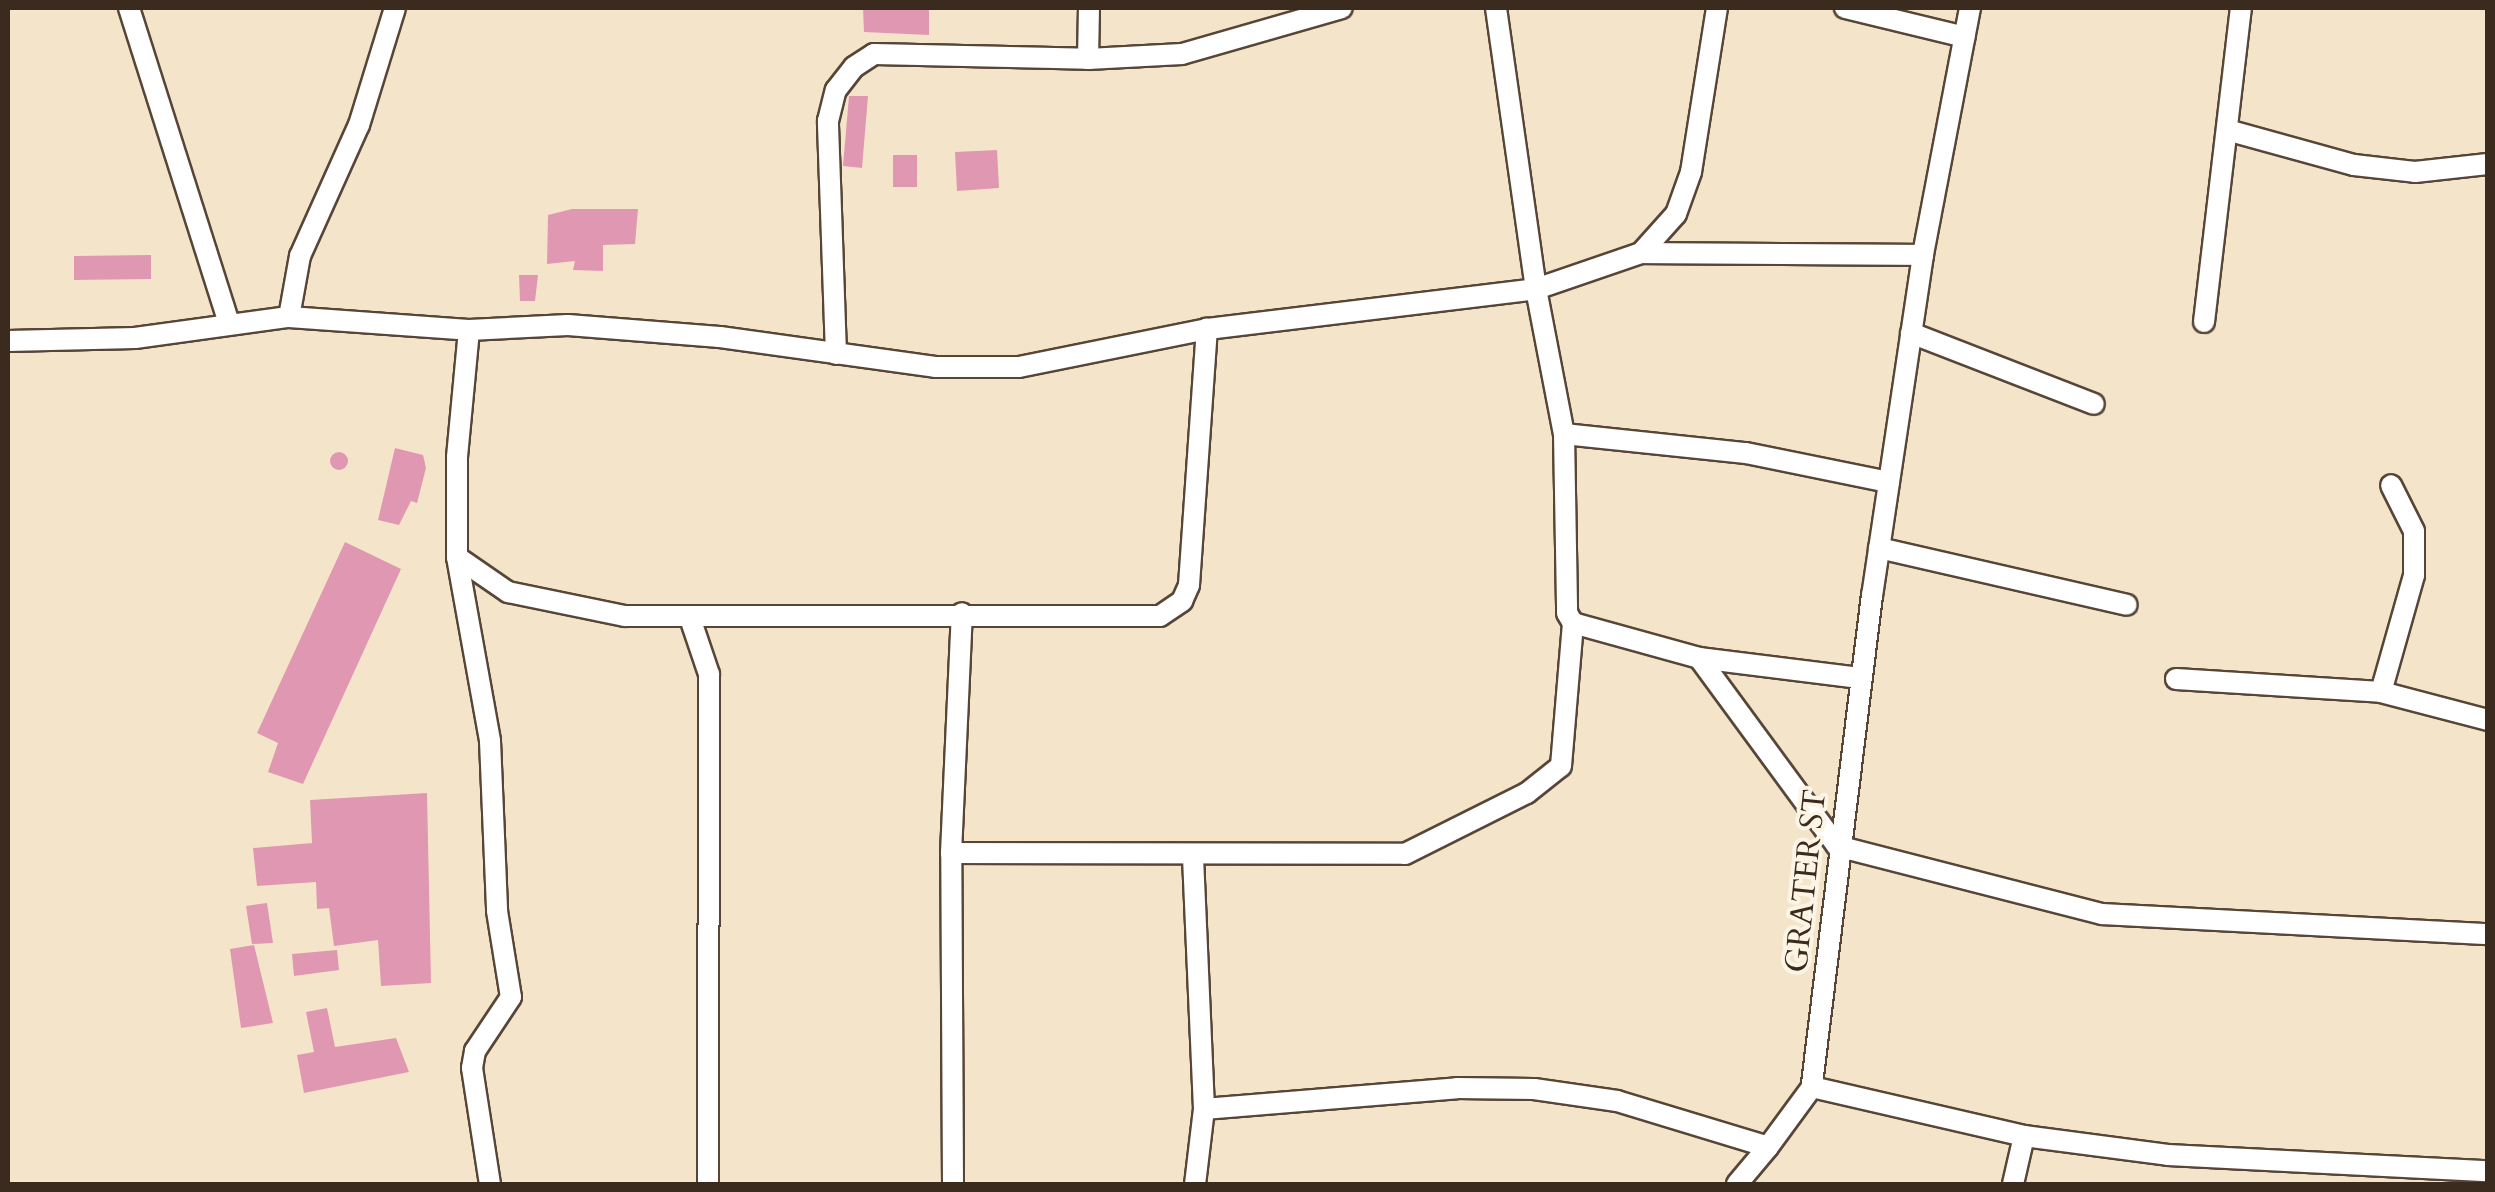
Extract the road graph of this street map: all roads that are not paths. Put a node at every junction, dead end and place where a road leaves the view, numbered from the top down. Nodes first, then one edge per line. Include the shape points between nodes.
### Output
1 (129, 8) edge
2 (395, 8) edge
3 (1089, 8) edge
4 (1342, 8) edge
5 (1496, 8) edge
6 (1717, 8) edge
7 (1845, 8) edge
8 (1970, 8) edge
9 (2241, 8) edge
10 (1965, 37) junction
11 (1088, 59) junction
12 (2227, 130) junction
13 (2488, 164) edge
14 (1640, 253) junction
15 (1923, 255) junction
16 (1536, 289) junction
17 (289, 317) junction
18 (228, 320) junction
19 (2204, 322) dead end
20 (1207, 329) junction
21 (470, 330) junction
22 (1911, 333) junction
23 (8, 342) edge
24 (836, 354) junction
25 (2094, 404) dead end
26 (1564, 434) junction
27 (1889, 482) junction
28 (2392, 485) dead end
29 (1879, 548) junction
30 (457, 558) junction
31 (2127, 605) dead end
32 (962, 613) junction
33 (690, 618) junction
34 (1573, 623) junction
35 (1699, 658) junction
36 (1860, 678) junction
37 (2176, 679) dead end
38 (2381, 692) junction
39 (2488, 720) edge
40 (1837, 846) junction
41 (951, 853) junction
42 (1193, 857) junction
43 (2488, 934) edge
44 (1812, 1087) junction
45 (1204, 1109) junction
46 (2024, 1136) junction
47 (1768, 1147) junction
48 (2304, 1161) junction
49 (2488, 1171) edge
50 (490, 1184) edge
51 (708, 1184) edge
52 (953, 1184) edge
53 (1195, 1184) edge
54 (1736, 1184) edge
55 (2012, 1184) edge
56 (2302, 1184) edge

1 - 18 street
2 - 17 street via 359,125 300,256
3 - 11 street
4 - 11 street via 1182,54
5 - 16 street
6 - 14 street via 1691,172 1676,214
7 - 10 street
8 - 10 street, GRATER ST
9 - 12 street
10 - 15 street, GRATER ST
11 - 24 street via 874,54 854,66 836,90 828,122
12 - 13 street via 2354,165 2415,172
12 - 19 street
14 - 15 street
14 - 16 street
15 - 22 street, GRATER ST
16 - 20 street
16 - 26 street
17 - 18 street
17 - 21 street
18 - 23 street via 134,338
20 - 24 street via 1020,367 934,366
20 - 32 street via 1189,584 1182,601 1160,616
21 - 24 street via 568,325
21 - 30 street via 457,458
22 - 25 street
22 - 27 street, GRATER ST
26 - 27 street via 1746,454
26 - 34 street via 1566,612
27 - 29 street, GRATER ST
28 - 38 street via 2414,531 2414,575
29 - 31 street
29 - 36 street, GRATER ST
30 - 33 street via 508,592 557,608
30 - 50 street via 490,741 497,911 511,997 472,1068
32 - 33 street
32 - 41 street
33 - 51 street via 709,674
34 - 35 street
34 - 42 street via 1561,766 1527,793 1405,854
35 - 36 street
35 - 40 street
36 - 40 street, GRATER ST
37 - 38 street
38 - 39 street
40 - 43 street via 2102,914
40 - 44 street, GRATER ST
41 - 42 street
41 - 52 street
42 - 45 street
44 - 46 street
44 - 47 street
45 - 47 street via 1457,1088 1534,1089 1618,1100
45 - 53 street
46 - 48 street via 2168,1155
46 - 55 street
47 - 54 street
48 - 49 street
48 - 56 street

